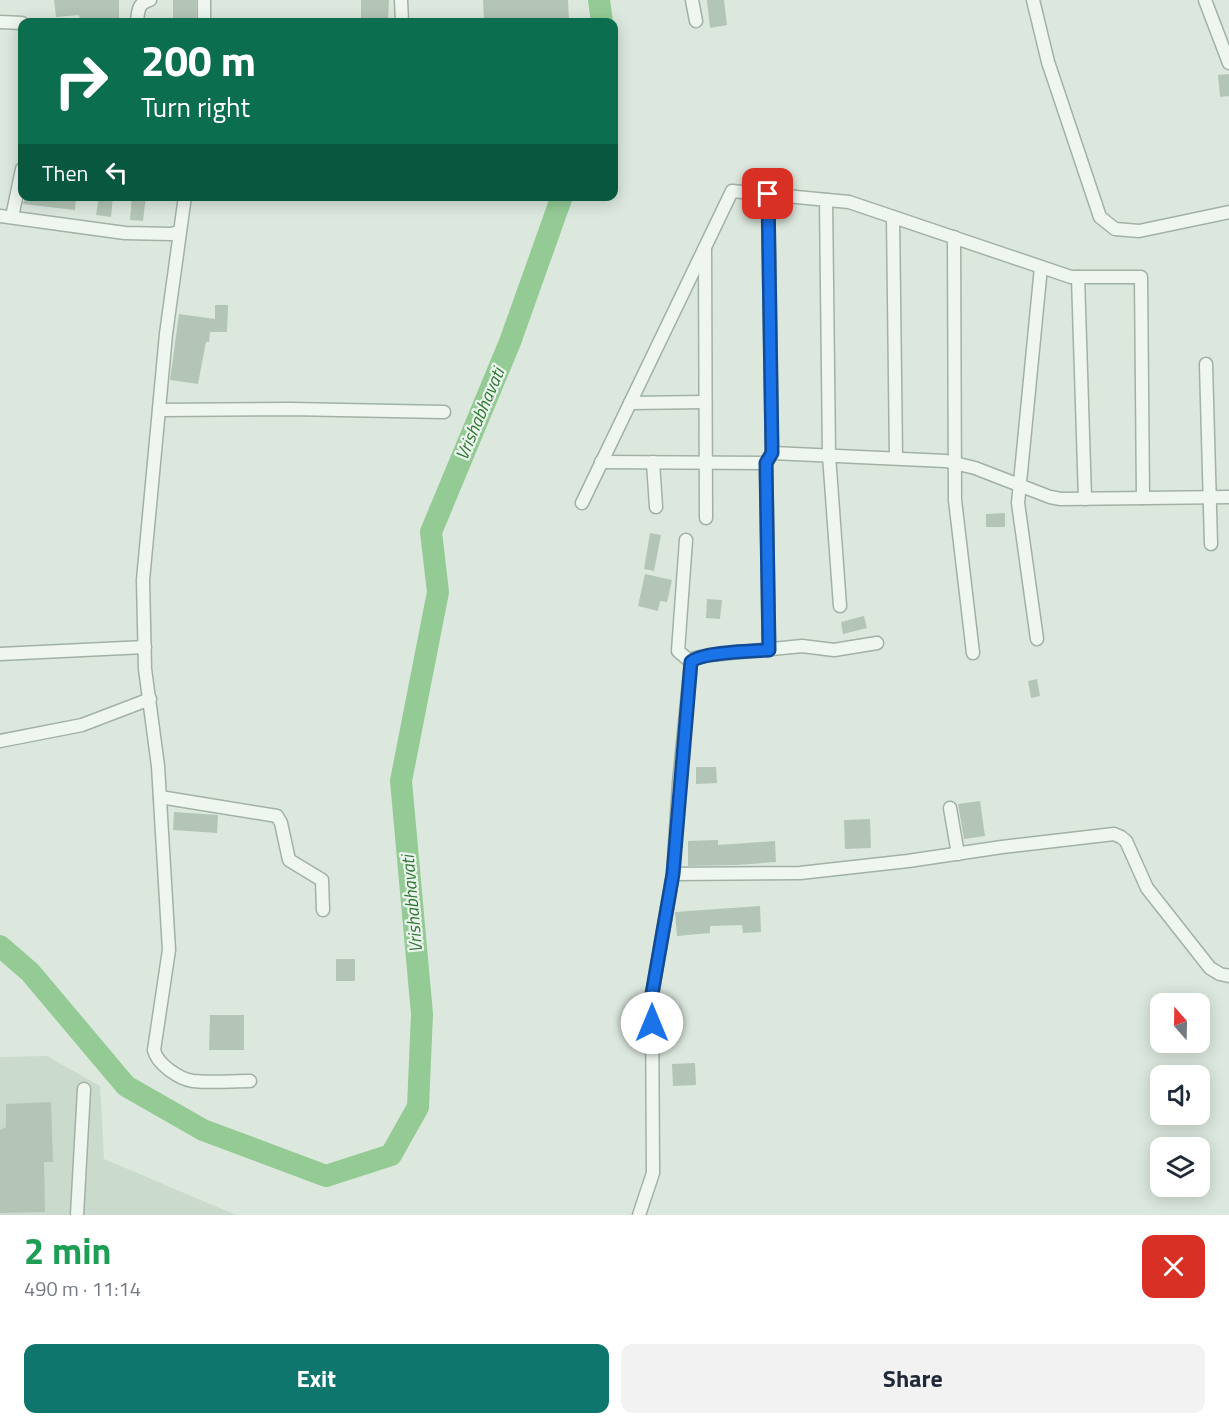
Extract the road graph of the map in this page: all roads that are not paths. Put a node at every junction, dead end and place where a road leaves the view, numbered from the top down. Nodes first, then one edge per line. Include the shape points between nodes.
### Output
1 (150, 0) edge
2 (204, 0) edge
3 (401, 0) edge
4 (693, 0) edge
5 (1033, 0) edge
6 (1205, 0) edge
7 (137, 18) edge
8 (204, 18) edge
9 (402, 18) edge
10 (696, 21) dead end
11 (0, 22) edge
12 (18, 23) edge
13 (1229, 63) edge
14 (18, 181) edge
15 (768, 194) junction
16 (826, 200) junction
17 (184, 201) edge
18 (1229, 212) edge
19 (6, 216) edge
20 (893, 216) junction
21 (179, 232) junction
22 (954, 237) junction
23 (705, 247) junction
24 (1041, 267) junction
25 (1078, 277) junction
26 (1206, 364) dead end
27 (705, 402) junction
28 (630, 403) junction
29 (159, 410) junction
30 (444, 412) dead end
31 (829, 455) junction
32 (769, 458) junction
33 (896, 459) junction
34 (601, 462) junction
35 (653, 462) junction
36 (705, 463) junction
37 (956, 463) junction
38 (1019, 485) junction
39 (1210, 497) junction
40 (1229, 497) edge
41 (1143, 498) junction
42 (1085, 499) junction
43 (582, 503) dead end
44 (656, 507) dead end
45 (706, 518) dead end
46 (686, 540) dead end
47 (1211, 544) dead end
48 (840, 606) dead end
49 (1037, 639) dead end
50 (877, 643) dead end
51 (145, 647) junction
52 (769, 650) junction
53 (973, 653) dead end
54 (0, 654) edge
55 (691, 662) junction
56 (150, 699) junction
57 (0, 741) edge
58 (160, 797) junction
59 (950, 808) dead end
60 (958, 854) junction
61 (673, 874) junction
62 (323, 910) dead end
63 (1229, 976) edge
64 (250, 1081) dead end
65 (84, 1089) dead end
66 (77, 1215) edge
67 (639, 1215) edge

1 - 7 street via 142,3
2 - 8 street
3 - 9 street
4 - 10 street
5 - 18 street via 1048,62 1100,217 1115,229 1139,231
6 - 13 street
11 - 12 street
14 - 19 street
15 - 16 street
15 - 23 street via 732,191
15 - 32 street
16 - 20 street via 849,202
16 - 31 street
17 - 21 street
19 - 21 street via 125,233
20 - 22 street
20 - 33 street
21 - 29 street
22 - 24 street
22 - 37 street
23 - 27 street
23 - 28 street
24 - 25 street
24 - 38 street
25 - 41 street via 1141,277
25 - 42 street
26 - 39 street
27 - 28 street
27 - 36 street
28 - 34 street
29 - 30 street
29 - 51 street via 143,580
31 - 32 street
31 - 33 street
31 - 48 street
32 - 36 street
32 - 52 street
33 - 37 street
34 - 35 street
34 - 43 street
35 - 36 street
35 - 44 street
36 - 45 street
37 - 38 street
37 - 53 street via 955,500
38 - 42 street via 1050,497
38 - 49 street via 1018,503
39 - 40 street
39 - 41 street
39 - 47 street
41 - 42 street
46 - 55 street via 678,651
50 - 52 street via 834,650 802,646
51 - 54 street
51 - 56 street
52 - 55 street via 710,655
55 - 61 street
56 - 57 street via 82,724
56 - 58 street
58 - 62 street via 277,816 289,860 322,880
58 - 64 street via 169,950 154,1054 166,1067 193,1081
59 - 60 street
60 - 61 street via 800,873
60 - 63 street via 1107,835 1121,837 1148,888 1210,968
61 - 67 street via 652,994 653,1173
65 - 66 street

